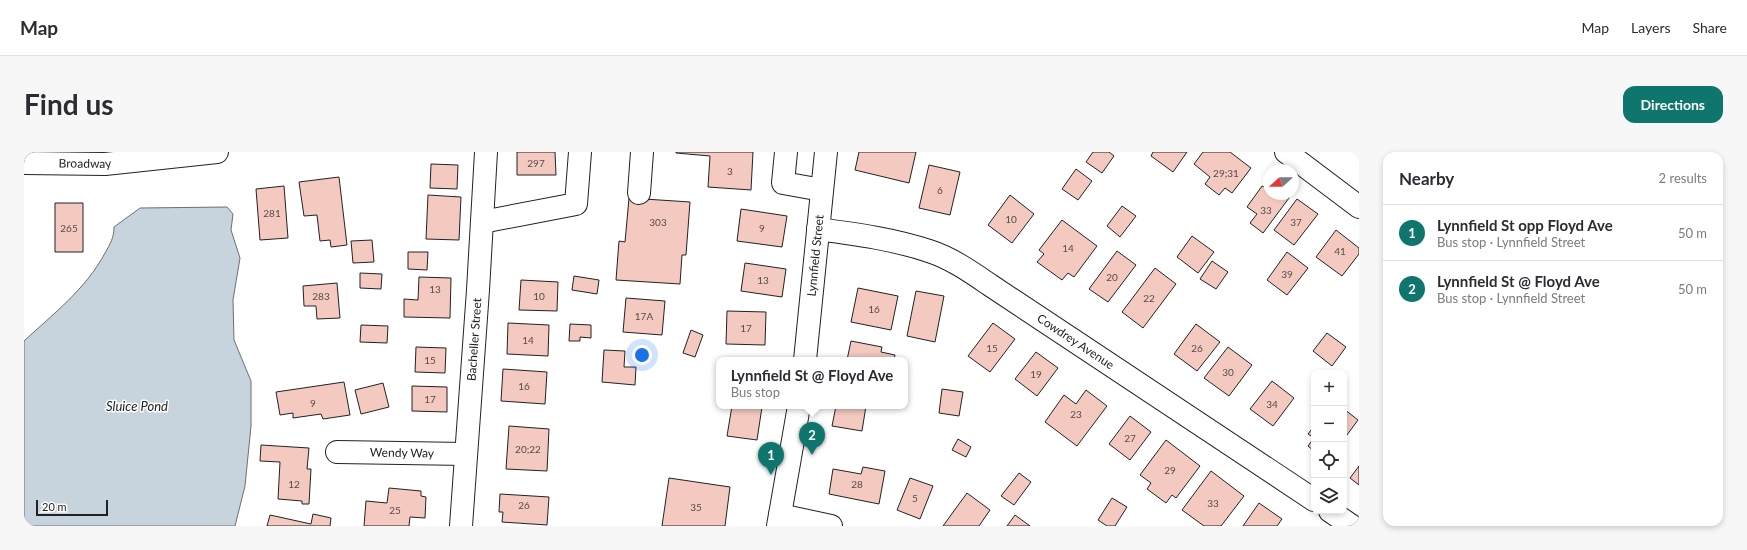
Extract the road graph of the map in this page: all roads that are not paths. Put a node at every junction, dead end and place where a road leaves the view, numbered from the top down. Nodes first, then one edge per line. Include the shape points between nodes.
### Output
1 (217, 152) edge
2 (486, 152) edge
3 (580, 152) edge
4 (642, 152) edge
5 (786, 152) edge
6 (826, 152) edge
7 (1286, 152) edge
8 (36, 160) edge
9 (822, 190) junction
10 (639, 193) dead end
11 (1359, 207) edge
12 (482, 222) junction
13 (818, 229) junction
14 (805, 357) edge
15 (798, 409) edge
16 (337, 452) dead end
17 (466, 454) junction
18 (1311, 498) edge
19 (1334, 514) edge
20 (779, 521) edge
21 (461, 526) edge
22 (831, 526) edge
23 (1352, 526) edge

1 - 8 street, Broadway via 104,164
2 - 12 street, Bacheller Street
3 - 12 street via 576,204
4 - 10 street
5 - 9 street via 783,183
6 - 9 street, Lynnfield Street
7 - 11 street
9 - 13 street, Lynnfield Street
12 - 17 street, Bacheller Street
13 - 14 street, Lynnfield Street
13 - 18 street, Cowdrey Avenue via 882,238 946,258
15 - 20 street
16 - 17 street, Wendy Way
17 - 21 street, Bacheller Street
19 - 23 street
20 - 22 street

